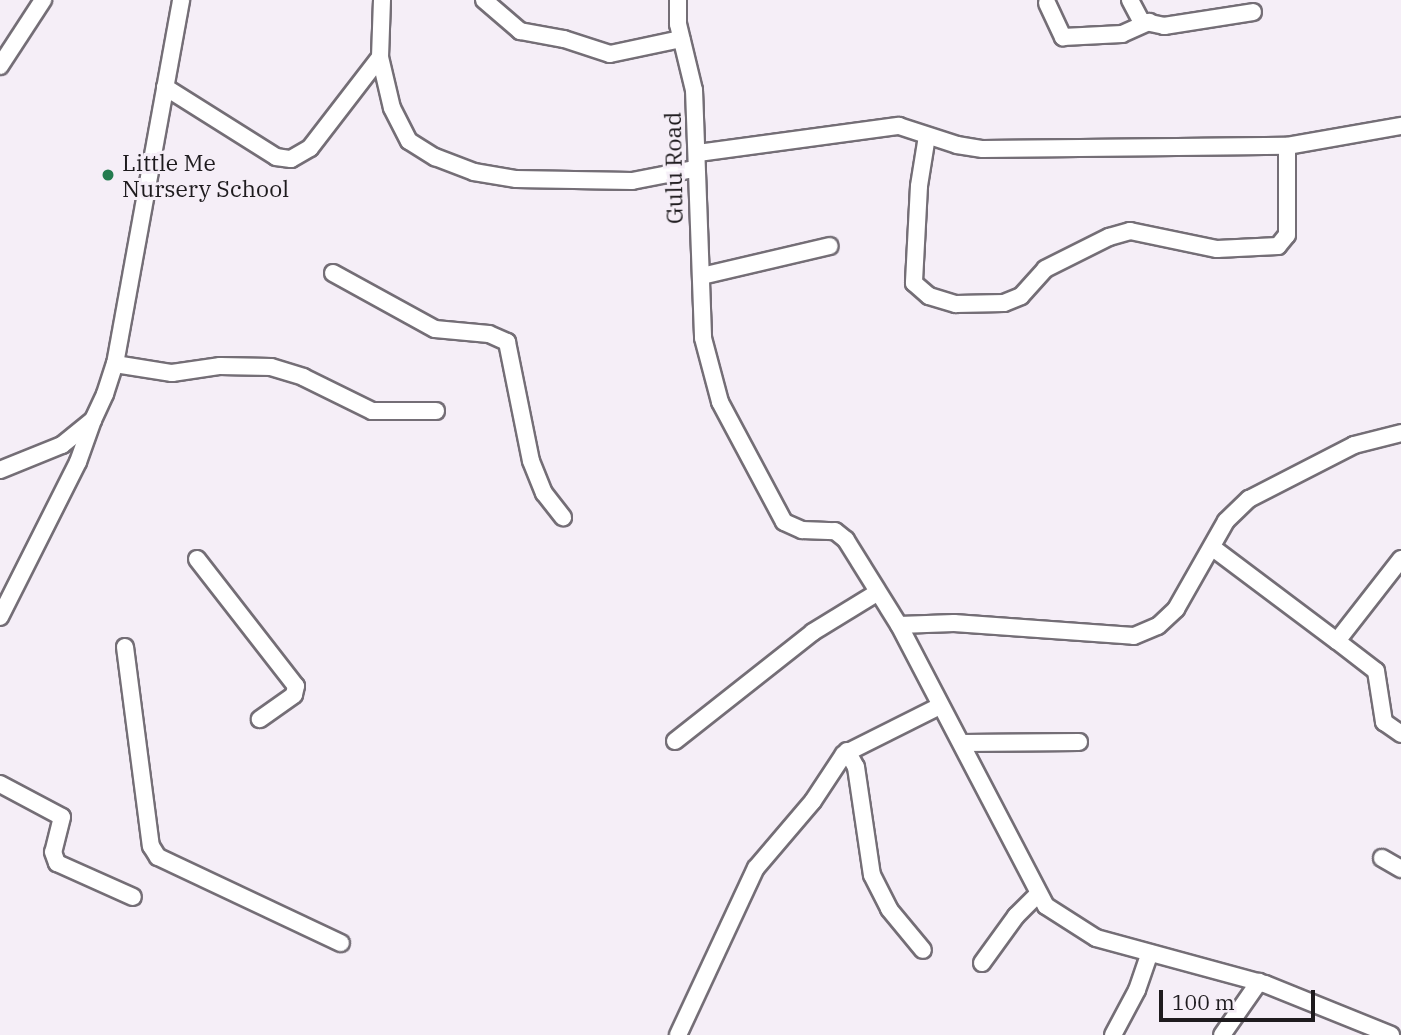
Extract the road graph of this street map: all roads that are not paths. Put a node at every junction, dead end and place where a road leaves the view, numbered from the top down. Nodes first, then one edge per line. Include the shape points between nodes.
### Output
1 (43, 0) edge
2 (181, 0) edge
3 (382, 0) edge
4 (485, 0) edge
5 (678, 0) edge
6 (1129, 0) edge
7 (1048, 3) dead end
8 (1253, 12) dead end
9 (1149, 22) junction
10 (681, 39) junction
11 (380, 57) junction
12 (0, 66) edge
13 (165, 87) junction
14 (1401, 126) edge
15 (927, 136) junction
16 (1287, 146) junction
17 (698, 153) junction
18 (694, 169) junction
19 (830, 246) dead end
20 (333, 273) dead end
21 (702, 276) junction
22 (115, 364) junction
23 (436, 411) dead end
24 (93, 420) junction
25 (1401, 433) edge
26 (0, 470) edge
27 (563, 517) dead end
28 (1213, 548) junction
29 (197, 559) dead end
30 (1401, 559) edge
31 (875, 594) junction
32 (0, 617) edge
33 (899, 625) junction
34 (1337, 641) junction
35 (125, 647) dead end
36 (938, 707) junction
37 (260, 719) dead end
38 (1401, 734) edge
39 (675, 741) dead end
40 (1079, 742) dead end
41 (962, 743) junction
42 (847, 751) junction
43 (0, 784) edge
44 (1382, 858) dead end
45 (1401, 869) edge
46 (1038, 894) junction
47 (133, 897) dead end
48 (341, 943) dead end
49 (923, 950) dead end
50 (1150, 953) junction
51 (982, 963) dead end
52 (1259, 982) junction
53 (678, 1035) edge
54 (1113, 1035) edge
55 (1222, 1035) edge
56 (1391, 1035) edge

1 - 12 street
2 - 13 street
3 - 11 street
4 - 10 street via 520,31 610,54
5 - 10 street, Gulu Road
6 - 9 street via 1142,21
7 - 9 street via 1063,37 1122,34
8 - 9 street via 1164,26
10 - 17 street, Gulu Road via 694,90
11 - 13 street via 310,148 291,159 276,157
11 - 18 street via 392,108 409,141 474,172 516,179 604,182
13 - 22 street
14 - 16 street
15 - 16 street via 983,149
15 - 16 street via 919,186 914,283 929,296 956,304 1004,303 1021,296 1045,269 1130,231 1217,249 1278,246 1287,234
15 - 17 street via 899,126
17 - 18 street, Gulu Road
18 - 21 street, Gulu Road
19 - 21 street
20 - 27 street via 435,328 489,334 507,342 531,461 544,492
21 - 31 street, Gulu Road via 703,338 720,402 784,522 802,530 835,531 846,540
22 - 23 street via 172,373 220,366 271,368 303,377 372,411
22 - 24 street
24 - 26 street via 62,445
24 - 32 street via 72,474
25 - 28 street via 1354,445 1249,499 1226,521
28 - 33 street via 1176,609 1158,626 1134,636 954,623
28 - 34 street
29 - 37 street via 296,686 294,695
30 - 34 street
31 - 33 street
31 - 39 street via 788,650
33 - 36 street
34 - 38 street via 1376,671 1384,722
35 - 48 street via 151,846 158,857
36 - 41 street
36 - 42 street
40 - 41 street
41 - 46 street
42 - 49 street via 856,767 872,876 889,909
42 - 53 street via 813,801 756,868
43 - 47 street via 62,817 53,852 57,863
44 - 45 street
46 - 50 street via 1046,906 1079,929
46 - 51 street
50 - 52 street
50 - 54 street via 1138,990
52 - 55 street
52 - 56 street

